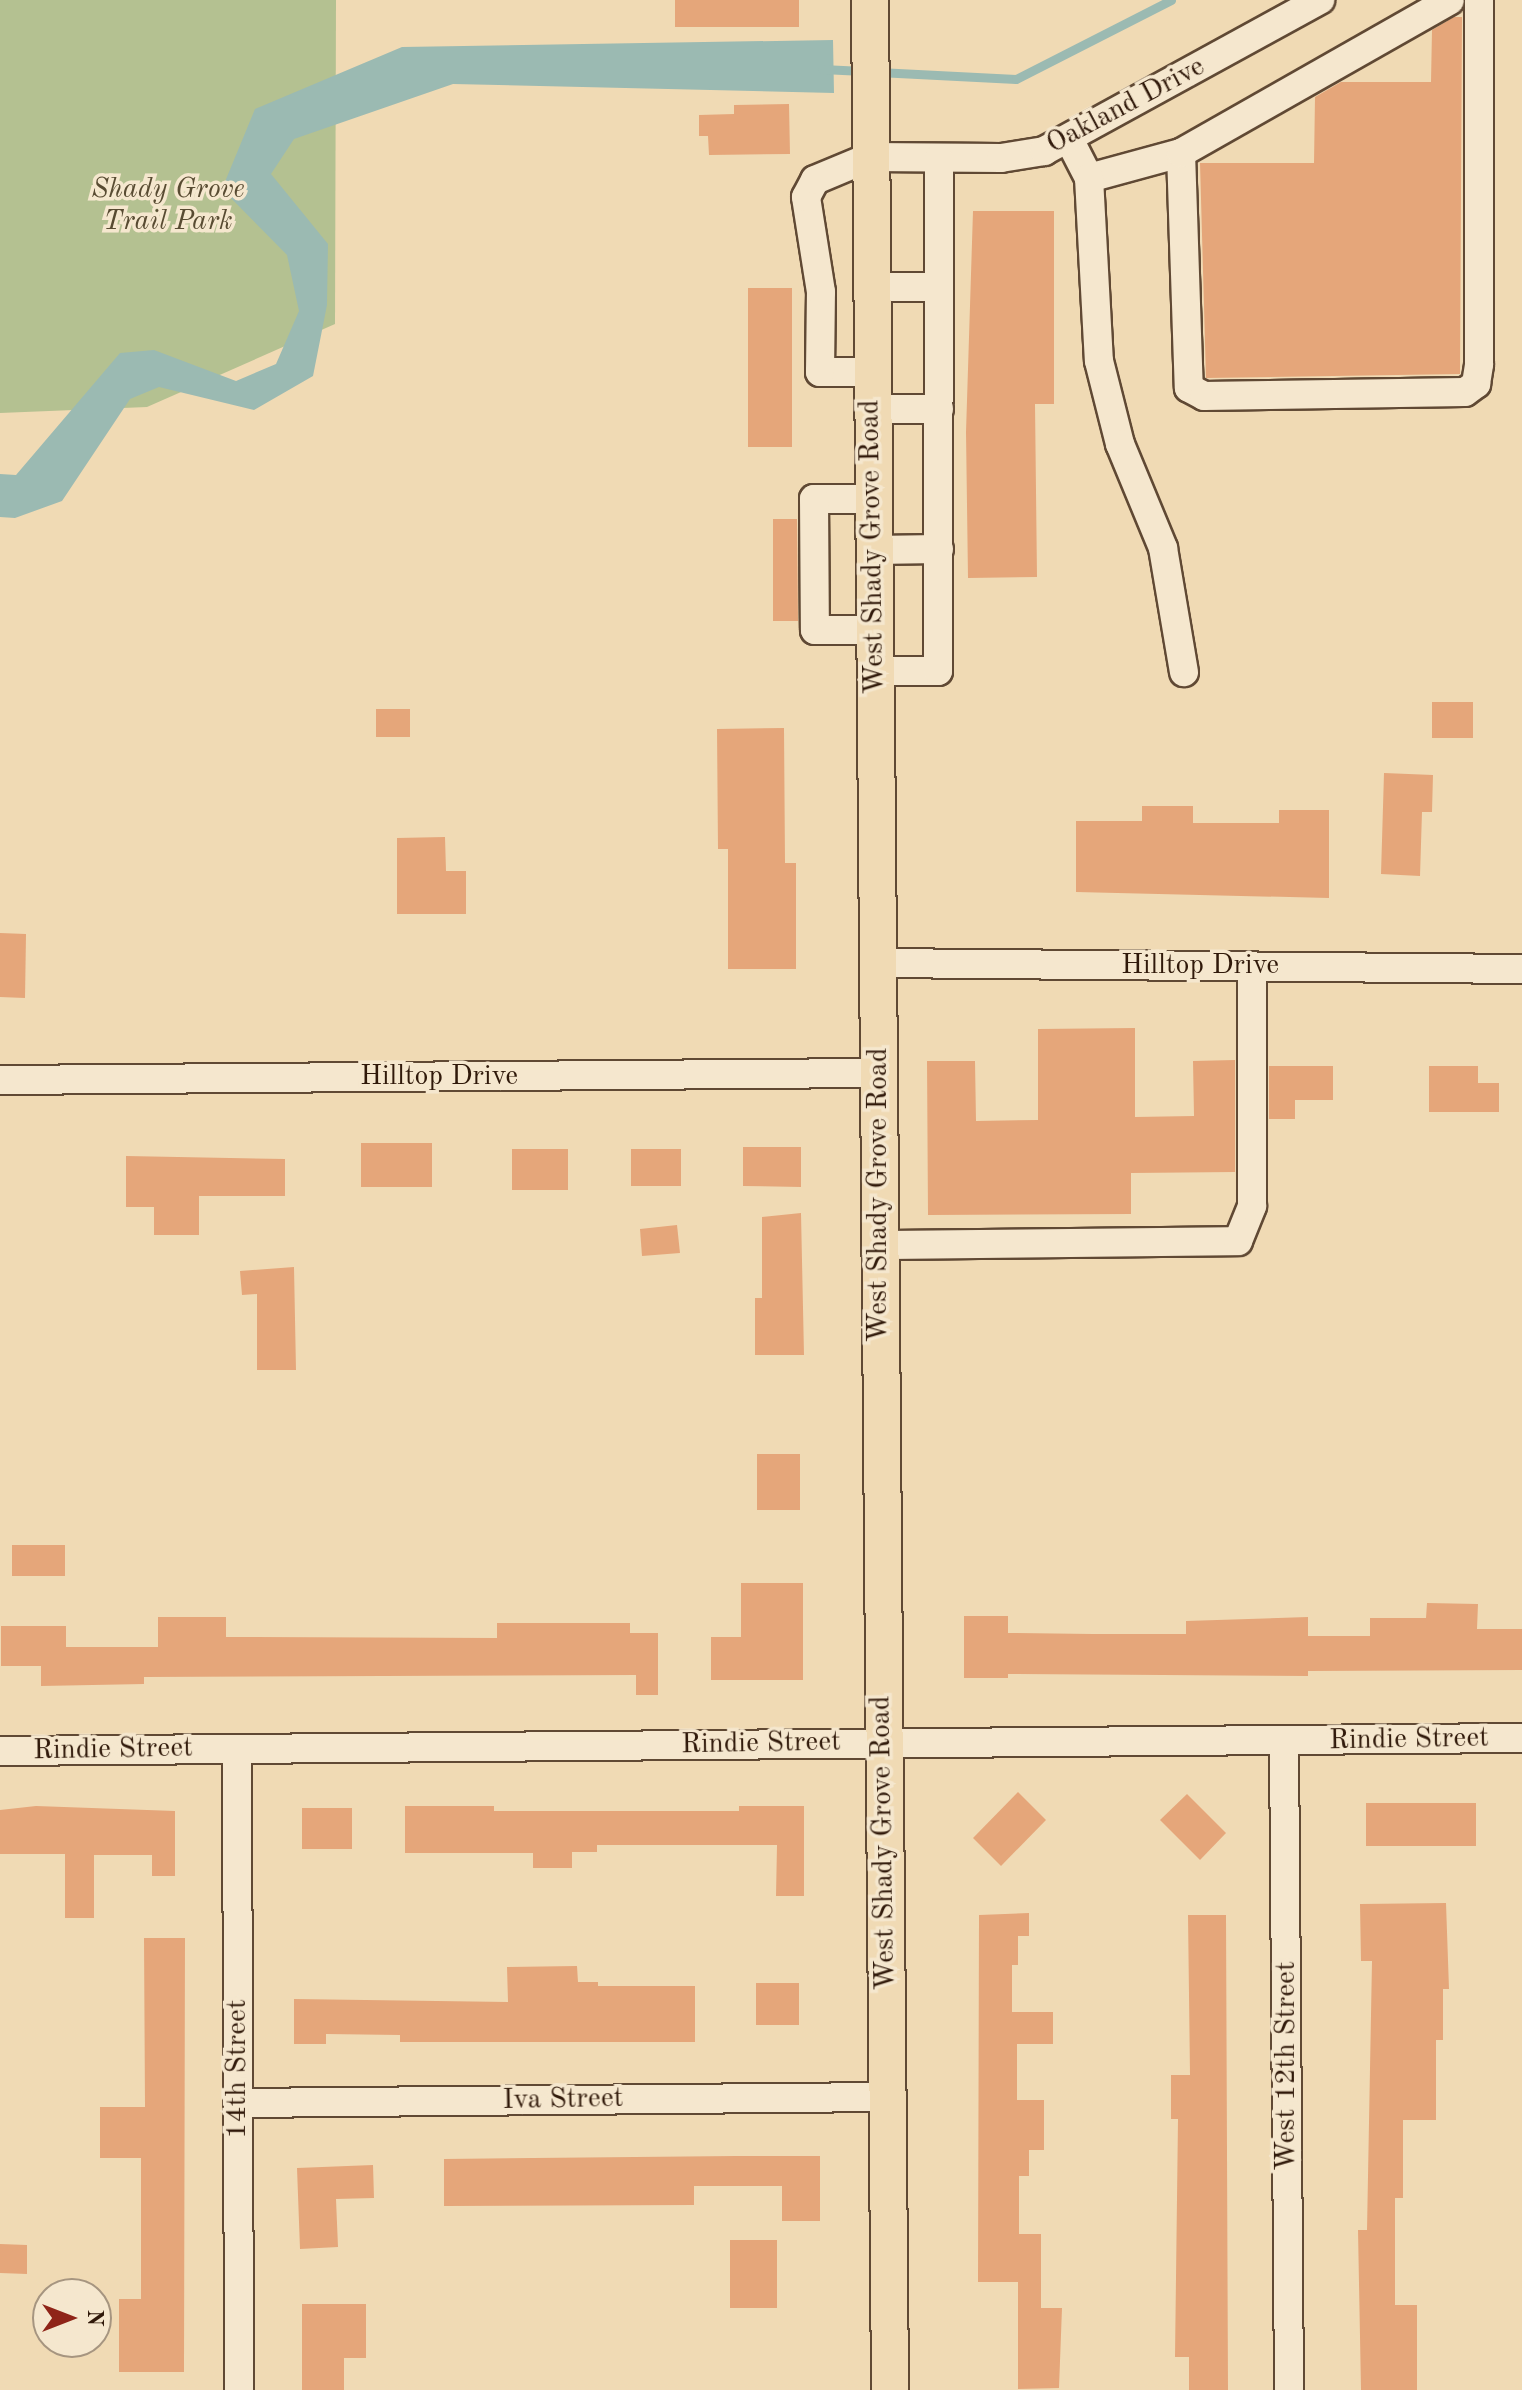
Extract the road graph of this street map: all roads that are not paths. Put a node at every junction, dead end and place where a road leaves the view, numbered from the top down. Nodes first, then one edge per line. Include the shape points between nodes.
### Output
1 (1320, 0) edge
2 (1450, 0) edge
3 (1479, 0) edge
4 (870, 17) edge
5 (1070, 141) junction
6 (1181, 153) junction
7 (870, 157) junction
8 (939, 159) junction
9 (1089, 178) junction
10 (871, 287) junction
11 (939, 287) junction
12 (872, 372) junction
13 (872, 409) junction
14 (939, 409) junction
15 (873, 499) junction
16 (939, 549) junction
17 (874, 550) junction
18 (874, 630) junction
19 (875, 671) junction
20 (1184, 672) dead end
21 (878, 963) junction
22 (1252, 966) junction
23 (1522, 969) edge
24 (879, 1073) junction
25 (0, 1080) edge
26 (880, 1245) junction
27 (1522, 1738) edge
28 (1284, 1741) junction
29 (883, 1742) junction
30 (237, 1749) junction
31 (0, 1751) edge
32 (887, 2097) junction
33 (238, 2103) junction
34 (239, 2390) edge
35 (890, 2390) edge
36 (1289, 2390) edge

1 - 5 street, Oakland Drive
2 - 6 street
3 - 6 street via 1479,364 1476,384 1465,392 1204,396 1189,388
4 - 7 main road, West Shady Grove Road
5 - 8 street, Oakland Drive via 1001,158
5 - 9 street
6 - 9 street
7 - 8 street, Oakland Drive
7 - 10 main road, West Shady Grove Road
7 - 12 street via 815,180 806,197 821,292 820,372
8 - 11 street
9 - 20 street via 1099,361 1120,444 1163,548
10 - 11 street
10 - 12 main road, West Shady Grove Road
11 - 14 street
12 - 13 main road, West Shady Grove Road
13 - 14 street
13 - 15 main road, West Shady Grove Road
14 - 16 street
15 - 17 main road, West Shady Grove Road
15 - 18 street via 814,499 814,543 815,630
16 - 17 street
16 - 19 street via 938,671
17 - 18 main road, West Shady Grove Road
18 - 19 main road, West Shady Grove Road
19 - 21 main road, West Shady Grove Road
21 - 22 street, Hilltop Drive
21 - 24 main road, West Shady Grove Road
22 - 23 street, Hilltop Drive
22 - 26 street via 1252,1206 1238,1241
24 - 25 street, Hilltop Drive
24 - 26 main road, West Shady Grove Road
26 - 29 main road, West Shady Grove Road
27 - 28 street, Rindie Street
28 - 29 street, Rindie Street
28 - 36 street, West 12th Street
29 - 30 street, Rindie Street
29 - 32 main road, West Shady Grove Road
30 - 31 street, Rindie Street
30 - 33 street, 14th Street
32 - 33 street, Iva Street
32 - 35 main road, West Shady Grove Road
33 - 34 street, 14th Street

